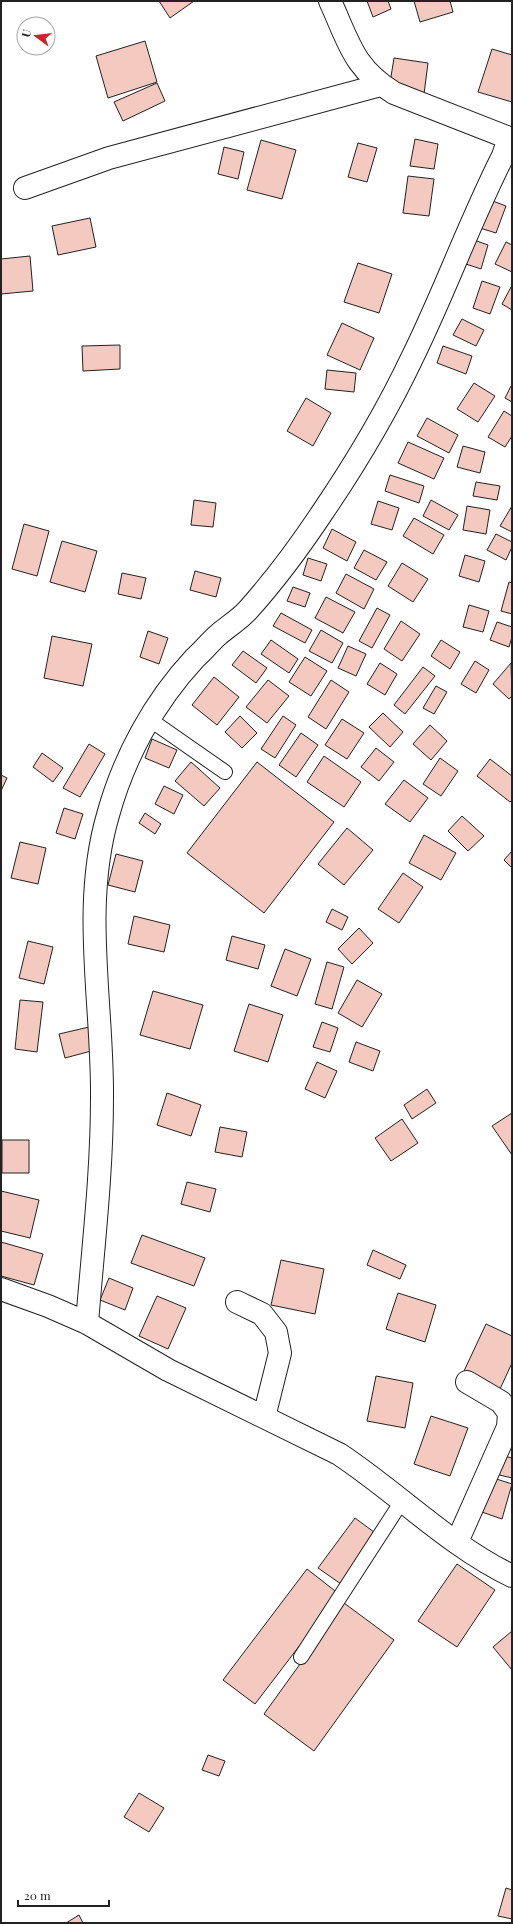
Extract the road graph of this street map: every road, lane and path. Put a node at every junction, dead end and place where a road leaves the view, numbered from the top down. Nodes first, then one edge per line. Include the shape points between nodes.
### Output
1 (330, 1) edge
2 (381, 85) junction
3 (511, 138) edge
4 (25, 188) dead end
5 (149, 719) junction
6 (225, 772) dead end
7 (1, 1289) edge
8 (237, 1302) dead end
9 (87, 1323) junction
10 (467, 1382) dead end
11 (264, 1417) junction
12 (402, 1501) junction
13 (457, 1542) junction
14 (512, 1576) edge
15 (300, 1657) dead end

1 - 2 street via 360,64
2 - 3 street
2 - 4 street via 109,158
3 - 5 street via 414,355 355,463 285,565 246,612 193,661
5 - 6 lane
5 - 9 street via 132,750 116,790 99,853 95,888 94,924 101,1029 102,1098 100,1168
7 - 9 street
8 - 11 street via 262,1314 276,1332 280,1353
9 - 11 street via 168,1370
10 - 13 street via 501,1402 509,1413 508,1427
11 - 12 street via 339,1454
12 - 13 street
12 - 15 lane
13 - 14 street via 487,1564

